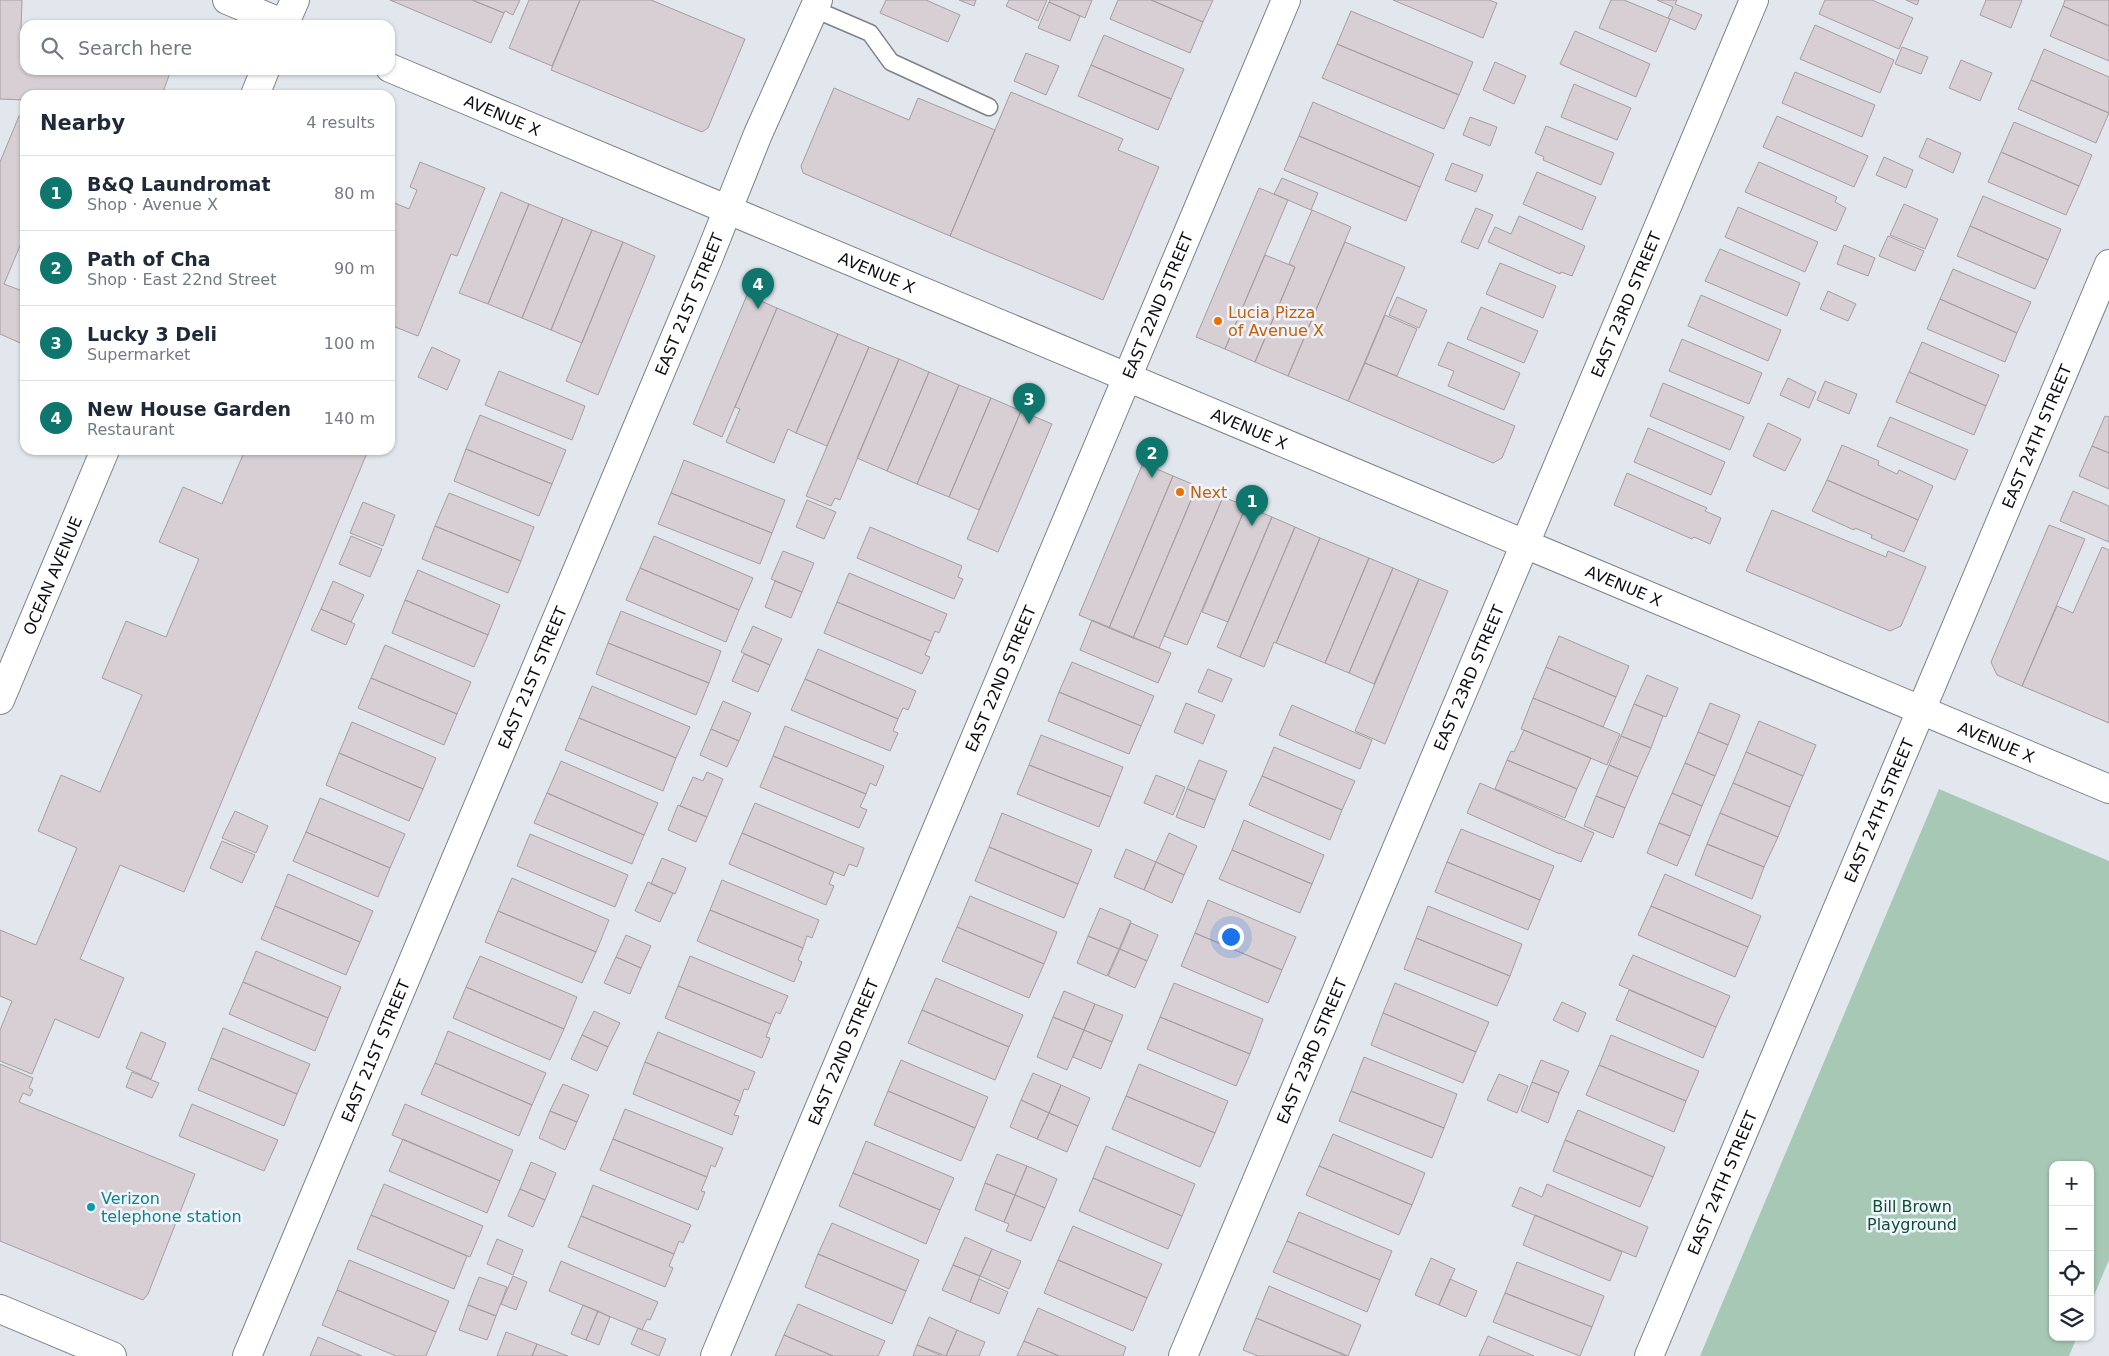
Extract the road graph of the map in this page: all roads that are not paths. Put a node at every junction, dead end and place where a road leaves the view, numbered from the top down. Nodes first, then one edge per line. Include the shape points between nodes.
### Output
1 (227, 0) edge
2 (1286, 0) edge
3 (1754, 0) edge
4 (816, 5) edge
5 (288, 18) edge
6 (395, 70) edge
7 (263, 75) edge
8 (257, 90) edge
9 (989, 107) dead end
10 (728, 210) junction
11 (2109, 264) edge
12 (1127, 377) junction
13 (103, 455) edge
14 (1525, 544) junction
15 (0, 700) edge
16 (1921, 710) junction
17 (2109, 789) edge
18 (0, 1309) edge
19 (112, 1356) edge
20 (247, 1356) edge
21 (715, 1356) edge
22 (1183, 1356) edge
23 (1649, 1356) edge

1 - 5 street
2 - 12 street, EAST 22ND STREET
3 - 14 street, EAST 23RD STREET
4 - 9 lane via 870,33 890,62
4 - 10 street, EAST 21ST STREET
6 - 10 street, AVENUE X
7 - 8 street
10 - 12 street, AVENUE X
10 - 20 street, EAST 21ST STREET
11 - 16 street, EAST 24TH STREET
12 - 14 street, AVENUE X
12 - 21 street, EAST 22ND STREET
13 - 15 street, OCEAN AVENUE
14 - 16 street, AVENUE X
14 - 22 street, EAST 23RD STREET
16 - 17 street, AVENUE X
16 - 23 street, EAST 24TH STREET
18 - 19 street

